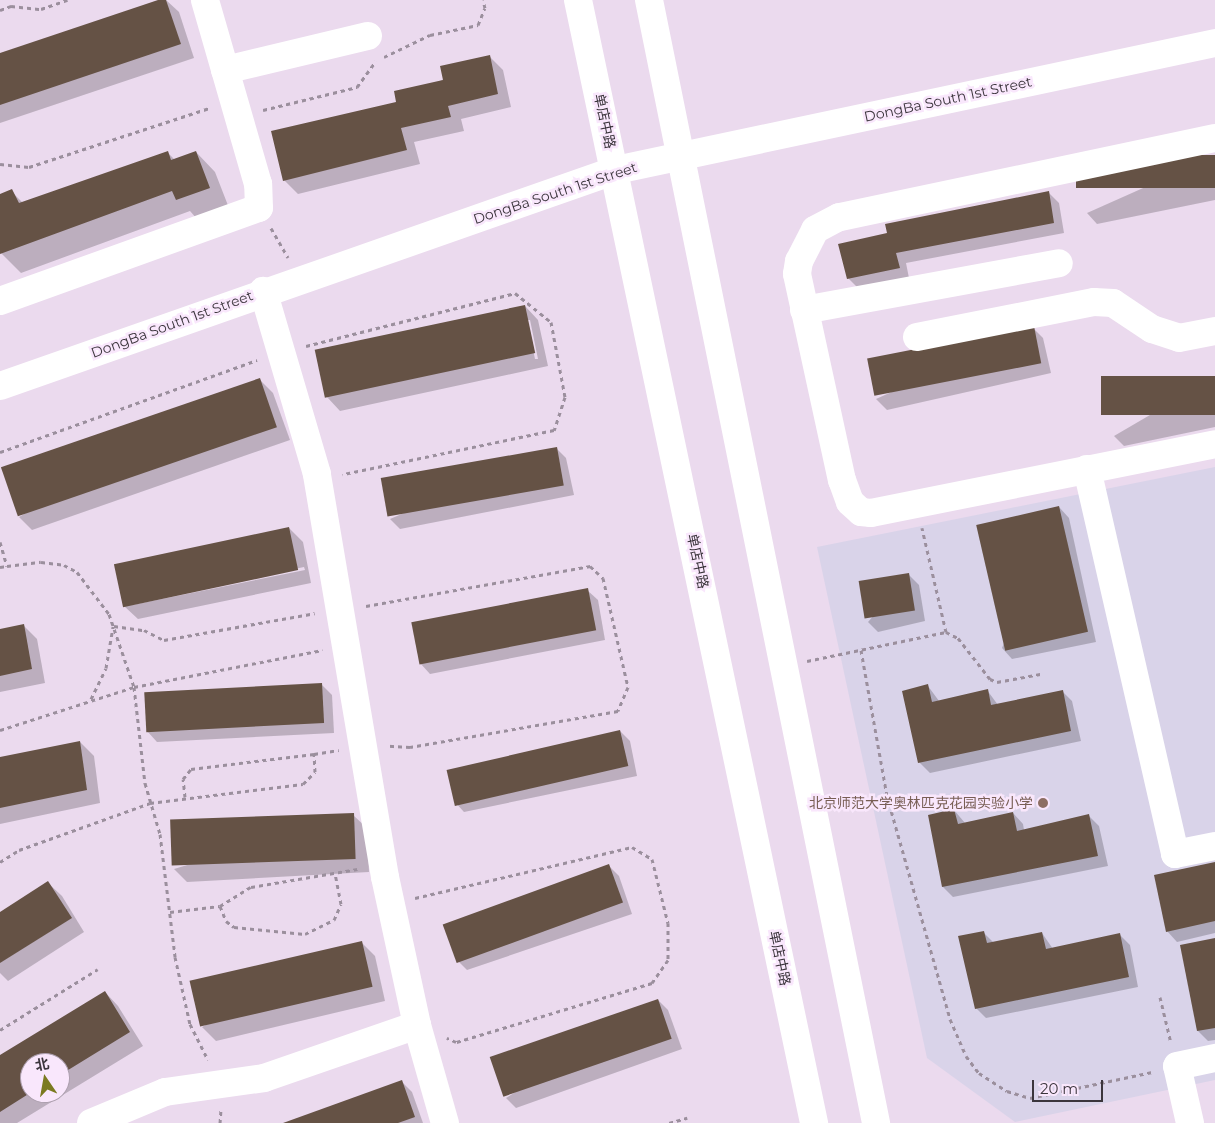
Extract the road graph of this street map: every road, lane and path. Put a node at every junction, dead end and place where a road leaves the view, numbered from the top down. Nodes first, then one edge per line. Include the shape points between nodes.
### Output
1 (67, 0) edge
2 (205, 0) edge
3 (483, 0) edge
4 (578, 0) edge
5 (649, 0) edge
6 (0, 10) edge
7 (368, 36) dead end
8 (1215, 43) edge
9 (225, 70) junction
10 (236, 109) junction
11 (1215, 138) edge
12 (682, 155) junction
13 (0, 164) edge
14 (616, 170) junction
15 (259, 208) junction
16 (1059, 263) dead end
17 (300, 279) junction
18 (264, 292) junction
19 (0, 301) edge
20 (804, 310) junction
21 (1215, 330) edge
22 (917, 337) dead end
23 (281, 352) junction
24 (0, 386) edge
25 (1215, 444) edge
26 (0, 452) edge
27 (1087, 470) junction
28 (317, 474) junction
29 (0, 542) edge
30 (927, 549) dead end
31 (0, 566) edge
32 (7, 566) junction
33 (341, 608) junction
34 (114, 626) junction
35 (946, 632) junction
36 (348, 645) junction
37 (860, 650) junction
38 (784, 665) junction
39 (1040, 674) dead end
40 (134, 687) junction
41 (90, 699) junction
42 (0, 730) edge
43 (365, 745) junction
44 (314, 754) junction
45 (185, 797) junction
46 (150, 803) junction
47 (1215, 846) edge
48 (0, 862) edge
49 (383, 865) junction
50 (335, 873) junction
51 (390, 904) junction
52 (220, 906) junction
53 (170, 912) junction
54 (98, 969) dead end
55 (1160, 997) dead end
56 (418, 1025) junction
57 (0, 1030) edge
58 (1215, 1058) edge
59 (1177, 1066) junction
60 (1139, 1076) dead end
61 (220, 1084) junction
62 (687, 1118) dead end
63 (91, 1123) edge
64 (445, 1123) edge
65 (668, 1123) edge
66 (814, 1123) edge
67 (876, 1123) edge
68 (1190, 1123) edge

1 - 6 path via 41,9 11,6
2 - 9 street
3 - 10 path via 484,8 478,25 430,35 375,62 357,87
4 - 14 street, 单店中路
5 - 12 street
7 - 9 street
8 - 12 street, DongBa South 1st Street
9 - 10 street
10 - 13 path via 29,167
10 - 15 street via 258,184
11 - 20 street via 839,217 815,230 799,260 797,274
12 - 14 street, DongBa South 1st Street
12 - 38 street
14 - 17 street, DongBa South 1st Street
14 - 66 street, 单店中路
15 - 17 path
15 - 19 street
16 - 20 street
17 - 18 street, DongBa South 1st Street
18 - 23 street
18 - 24 street, DongBa South 1st Street
20 - 27 street via 842,480 850,502 861,512 871,513
21 - 22 street via 1179,338 1152,329 1113,303 1094,302
23 - 26 path
23 - 28 street
23 - 28 path via 516,293 551,322 565,397 554,430 348,474
25 - 27 street
27 - 47 street via 1175,854
28 - 33 street
29 - 32 path
30 - 35 path
31 - 32 path
32 - 34 path via 41,562 64,565 77,572 103,603
33 - 34 path via 164,640 144,630
33 - 36 street
33 - 43 path via 377,606 590,566 603,578 628,687 618,710 410,747
34 - 40 path
34 - 41 path via 106,668
35 - 37 path
35 - 39 path via 958,638 990,679 996,682
36 - 40 path
36 - 43 street
37 - 38 path
37 - 60 path via 887,796 950,1019 966,1056 979,1073 1006,1091 1030,1098
38 - 67 street
40 - 41 path
40 - 46 path
41 - 42 path
43 - 44 path
43 - 49 street
44 - 45 path via 315,772 302,784
44 - 45 path via 191,769 183,780
45 - 46 path
46 - 48 path via 19,850
46 - 53 path via 160,834
49 - 50 path
49 - 51 street
50 - 52 path via 251,887
50 - 52 path via 341,904 334,920 305,934 234,927 226,921
51 - 56 street
51 - 56 path via 632,847 652,860 668,923 668,960 652,983 456,1042
52 - 53 path
53 - 61 path via 175,957 190,1024
54 - 57 path
55 - 59 path
56 - 61 street via 264,1078
56 - 64 street
58 - 59 street
59 - 68 street
61 - 63 street via 165,1092
62 - 65 path

